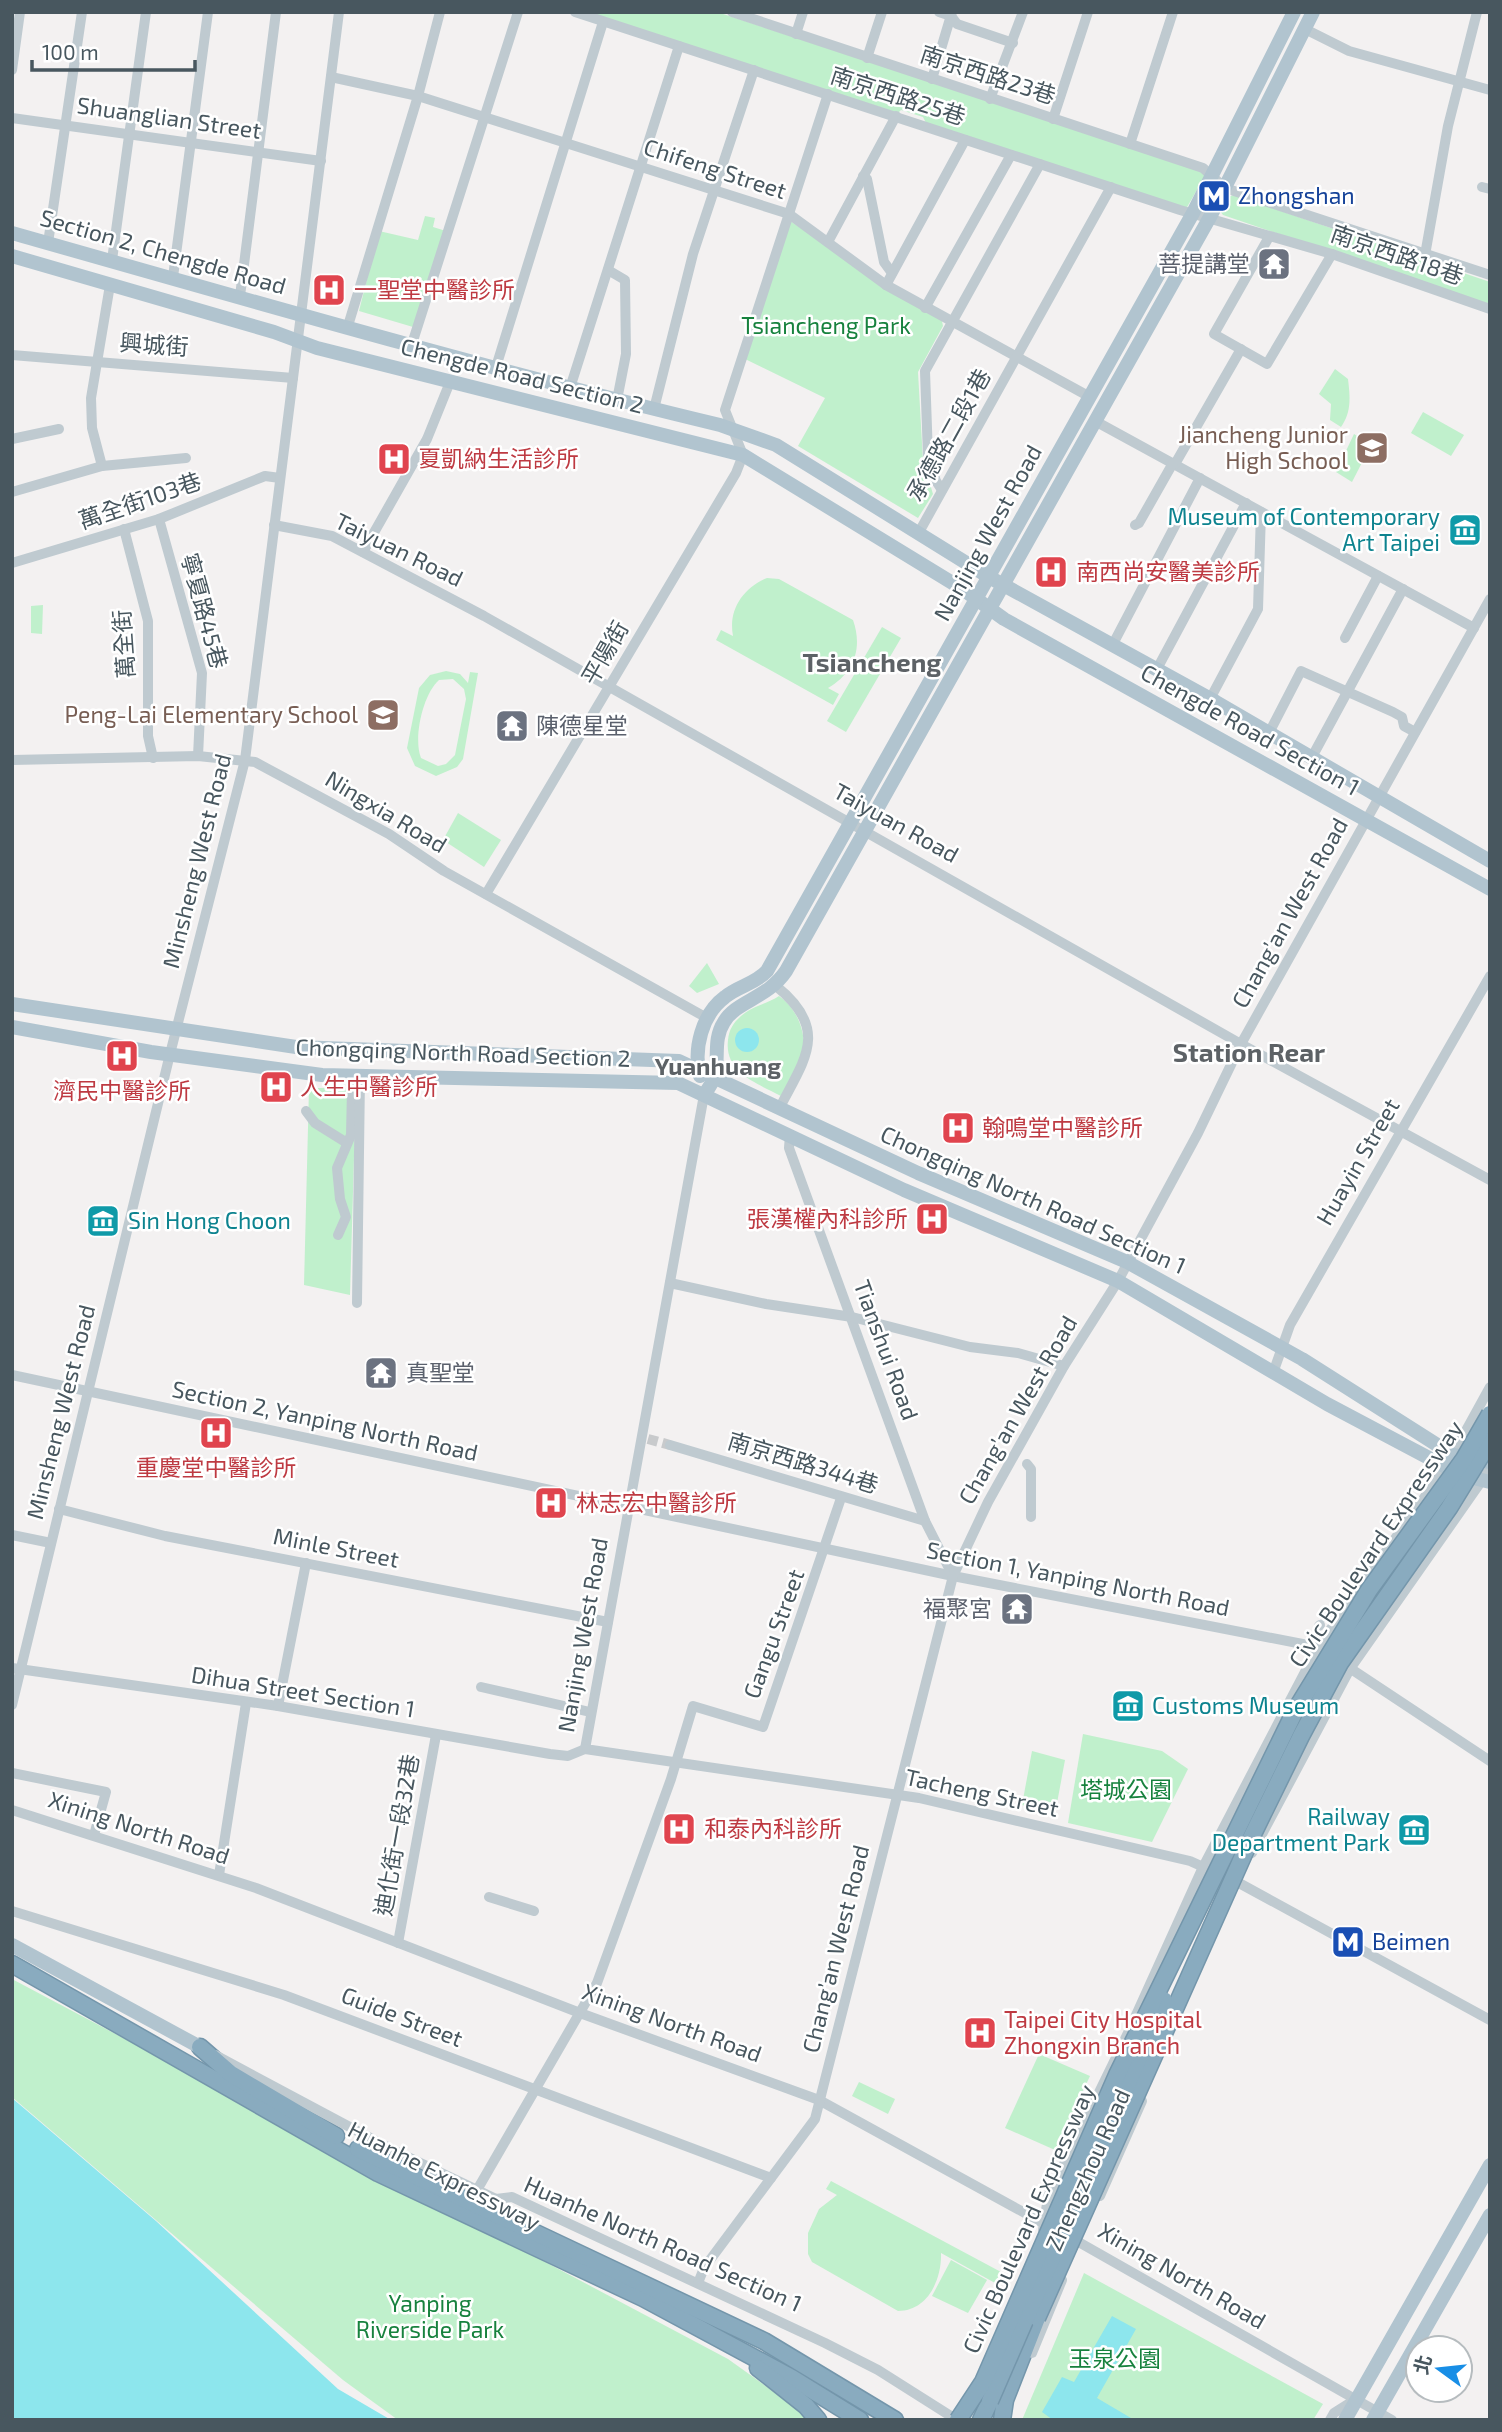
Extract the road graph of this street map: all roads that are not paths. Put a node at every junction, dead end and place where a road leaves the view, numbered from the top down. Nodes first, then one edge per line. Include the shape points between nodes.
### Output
1 (20, 12) edge
2 (82, 12) edge
3 (146, 12) edge
4 (208, 12) edge
5 (276, 12) edge
6 (339, 12) edge
7 (440, 12) edge
8 (518, 12) edge
9 (575, 12) edge
10 (732, 12) edge
11 (803, 12) edge
12 (882, 12) edge
13 (939, 12) edge
14 (1023, 12) edge
15 (1088, 12) edge
16 (1173, 12) edge
17 (1294, 12) edge
18 (1313, 12) edge
19 (1477, 12) edge
20 (951, 14) edge
21 (603, 22) junction
22 (1305, 29) junction
23 (796, 34) junction
24 (1013, 43) junction
25 (679, 46) junction
26 (867, 58) junction
27 (12, 70) edge
28 (754, 71) junction
29 (331, 77) junction
30 (932, 79) junction
31 (1459, 80) junction
32 (1490, 90) edge
33 (828, 94) junction
34 (418, 96) junction
35 (990, 99) junction
36 (487, 116) junction
37 (896, 116) junction
38 (12, 118) edge
39 (1053, 119) junction
40 (66, 125) junction
41 (130, 134) junction
42 (965, 140) junction
43 (566, 142) junction
44 (191, 143) junction
45 (1130, 144) junction
46 (259, 152) junction
47 (1011, 155) junction
48 (321, 161) junction
49 (1040, 164) junction
50 (641, 167) junction
51 (1213, 175) junction
52 (863, 176) junction
53 (1111, 187) junction
54 (1225, 188) junction
55 (715, 191) junction
56 (1193, 213) junction
57 (789, 214) junction
58 (1210, 217) junction
59 (12, 233) edge
60 (1269, 237) junction
61 (828, 242) junction
62 (48, 243) junction
63 (1332, 254) junction
64 (12, 256) edge
65 (1425, 256) junction
66 (112, 260) junction
67 (608, 270) junction
68 (892, 273) junction
69 (1490, 275) edge
70 (173, 277) junction
71 (110, 285) junction
72 (886, 285) junction
73 (240, 296) junction
74 (925, 308) junction
75 (1490, 309) edge
76 (301, 315) junction
77 (952, 321) junction
78 (347, 329) junction
79 (298, 341) junction
80 (411, 347) junction
81 (1241, 349) junction
82 (12, 355) edge
83 (1017, 356) junction
84 (97, 362) junction
85 (496, 367) junction
86 (293, 378) junction
87 (450, 382) junction
88 (570, 388) junction
89 (1090, 397) junction
90 (617, 400) junction
91 (654, 409) junction
92 (1095, 421) junction
93 (59, 429) dead end
94 (733, 429) junction
95 (12, 439) edge
96 (743, 455) junction
97 (186, 458) dead end
98 (1174, 464) junction
99 (102, 466) junction
100 (280, 478) junction
101 (1200, 478) junction
102 (943, 490) junction
103 (12, 492) edge
104 (1246, 503) junction
105 (1261, 512) junction
106 (159, 519) junction
107 (274, 525) junction
108 (1135, 525) dead end
109 (124, 529) junction
110 (918, 534) junction
111 (363, 552) junction
112 (12, 564) edge
113 (1378, 576) junction
114 (989, 577) junction
115 (1003, 584) junction
116 (1403, 589) junction
117 (977, 599) junction
118 (1490, 599) edge
119 (989, 610) junction
120 (1474, 628) junction
121 (1345, 638) dead end
122 (1113, 644) junction
123 (1157, 669) junction
124 (609, 688) junction
125 (1348, 692) junction
126 (1210, 699) junction
127 (1415, 732) junction
128 (1269, 733) junction
129 (198, 757) junction
130 (1312, 757) junction
131 (153, 758) junction
132 (12, 760) edge
133 (244, 760) junction
134 (1380, 795) junction
135 (1366, 820) junction
136 (858, 826) junction
137 (1490, 861) edge
138 (1490, 889) edge
139 (486, 894) junction
140 (1490, 976) edge
141 (776, 986) junction
142 (12, 1004) edge
143 (707, 1018) junction
144 (12, 1027) edge
145 (176, 1028) junction
146 (1241, 1044) junction
147 (170, 1054) junction
148 (698, 1069) junction
149 (715, 1077) junction
150 (356, 1082) junction
151 (704, 1095) junction
152 (779, 1109) junction
153 (306, 1111) dead end
154 (1400, 1130) junction
155 (790, 1135) junction
156 (347, 1143) junction
157 (1490, 1180) edge
158 (338, 1235) dead end
159 (1127, 1262) junction
160 (1118, 1282) junction
161 (670, 1283) junction
162 (357, 1303) dead end
163 (852, 1317) junction
164 (1280, 1347) junction
165 (1064, 1366) junction
166 (1273, 1373) junction
167 (12, 1375) edge
168 (1490, 1387) edge
169 (88, 1391) junction
170 (1490, 1414) edge
171 (1490, 1425) edge
172 (1490, 1441) edge
173 (670, 1445) tunnel mouth
174 (1471, 1459) junction
175 (1449, 1461) junction
176 (1490, 1462) edge
177 (1027, 1464) dead end
178 (1461, 1475) junction
179 (1487, 1477) edge
180 (841, 1498) junction
181 (630, 1507) junction
182 (59, 1509) junction
183 (1031, 1517) dead end
184 (925, 1521) junction
185 (12, 1535) edge
186 (51, 1542) junction
187 (826, 1550) junction
188 (306, 1563) junction
189 (953, 1576) junction
190 (608, 1622) junction
191 (1322, 1622) dead end
192 (1329, 1637) dead end
193 (1318, 1647) junction
194 (16, 1669) edge
195 (1350, 1669) junction
196 (481, 1687) dead end
197 (246, 1703) junction
198 (12, 1705) edge
199 (278, 1706) junction
200 (590, 1712) junction
201 (436, 1735) junction
202 (585, 1749) junction
203 (1490, 1761) edge
204 (677, 1762) junction
205 (12, 1773) edge
206 (895, 1796) junction
207 (1242, 1801) dead end
208 (12, 1810) edge
209 (94, 1835) junction
210 (1210, 1836) dead end
211 (1203, 1867) junction
212 (219, 1875) junction
213 (1239, 1883) junction
214 (488, 1897) dead end
215 (1200, 1902) junction
216 (1224, 1902) junction
217 (12, 1911) edge
218 (534, 1911) dead end
219 (1178, 1922) junction
220 (1216, 1931) junction
221 (398, 1943) junction
222 (12, 1945) edge
223 (12, 1964) edge
224 (580, 2012) junction
225 (1490, 2020) edge
226 (1155, 2022) junction
227 (200, 2048) junction
228 (536, 2090) junction
229 (820, 2100) junction
230 (1089, 2109) junction
231 (1133, 2122) junction
232 (1490, 2165) edge
233 (771, 2178) junction
234 (477, 2190) junction
235 (496, 2199) junction
236 (1490, 2216) edge
237 (1046, 2224) junction
238 (1079, 2242) junction
239 (698, 2283) junction
240 (722, 2341) junction
241 (1354, 2400) junction
242 (1376, 2416) edge
243 (818, 2420) edge
244 (847, 2420) edge
245 (860, 2420) edge
246 (895, 2420) edge
247 (958, 2420) edge
248 (971, 2420) edge
249 (981, 2420) edge
250 (1003, 2420) edge
251 (1330, 2420) edge
252 (1345, 2420) edge
253 (1392, 2420) edge

1 - 27 street
2 - 40 street
3 - 41 street
4 - 44 street
5 - 46 street
6 - 29 street, Minsheng West Road
7 - 34 street
8 - 36 street
9 - 21 street, 南京西路25巷
10 - 23 street, 南京西路23巷
11 - 23 street
12 - 26 street
13 - 20 street
14 - 24 street
15 - 39 street
16 - 45 street
17 - 51 main road, Nanjing West Road
18 - 22 main road, Nanjing West Road
19 - 31 street
20 - 24 street via 957,24
20 - 30 street
21 - 25 street, 南京西路25巷
21 - 43 street
22 - 31 street via 1349,51
22 - 54 main road, Nanjing West Road
23 - 26 street, 南京西路23巷
24 - 35 street
25 - 28 street, 南京西路25巷
25 - 50 street
26 - 30 street, 南京西路23巷
28 - 33 street, 南京西路25巷
28 - 55 street
29 - 34 street, Chifeng Street
29 - 48 street, Minsheng West Road
30 - 35 street, 南京西路23巷
31 - 32 street
31 - 65 street
33 - 37 street, 南京西路25巷
33 - 57 street
34 - 36 street, Chifeng Street
34 - 78 street
35 - 39 street, 南京西路23巷
36 - 43 street, Chifeng Street
36 - 80 street
37 - 42 street, 南京西路25巷
37 - 52 street
38 - 40 street, Shuanglian Street
39 - 45 street, 南京西路23巷
40 - 41 street, Shuanglian Street
40 - 62 street
41 - 44 street, Shuanglian Street
41 - 66 street
42 - 47 street, 南京西路25巷
42 - 68 street
43 - 50 street, Chifeng Street
43 - 85 street
44 - 46 street, Shuanglian Street
44 - 70 street
45 - 51 street, 南京西路23巷
46 - 48 street, Shuanglian Street
46 - 73 street
47 - 49 street, 南京西路25巷
47 - 74 street
48 - 76 street, Minsheng West Road
49 - 53 street, 南京西路25巷
49 - 77 street
50 - 55 street, Chifeng Street
50 - 67 street
51 - 54 street, 南京西路23巷
51 - 56 main road, Nanjing West Road
52 - 61 street
52 - 68 street via 884,262
53 - 56 street, 南京西路25巷
53 - 83 street, 承德路二段1巷
54 - 58 main road, Nanjing West Road
54 - 65 street
55 - 57 street, Chifeng Street
55 - 91 street via 693,254
56 - 58 street, 南京西路25巷
56 - 89 main road, Nanjing West Road
57 - 61 street, Chifeng Street
57 - 94 street via 725,410
58 - 60 street, 南京西路18巷
58 - 92 main road, Nanjing West Road
59 - 62 main road, Section 2, Chengde Road
60 - 63 street, 南京西路18巷
60 - 81 street via 1214,334
61 - 72 street, Chifeng Street
62 - 66 main road, Section 2, Chengde Road
63 - 75 street, 南京西路18巷
63 - 81 street via 1267,364
64 - 71 main road, Chengde Road Section 2
65 - 69 street
66 - 70 main road, Section 2, Chengde Road
67 - 88 street
67 - 90 street via 625,280 626,354
68 - 72 street
70 - 73 main road, Section 2, Chengde Road
71 - 79 main road, Chengde Road Section 2
71 - 84 street
72 - 74 street, Chifeng Street
73 - 76 main road, Section 2, Chengde Road
74 - 77 street, Chifeng Street
76 - 78 main road, Chengde Road Section 2
76 - 79 street, Minsheng West Road
77 - 83 street, Chifeng Street
77 - 102 street via 925,371 928,457
78 - 80 main road, Chengde Road Section 2
79 - 86 street, Minsheng West Road
79 - 87 main road, Chengde Road Section 2
80 - 85 main road, Chengde Road Section 2
81 - 98 street
82 - 84 street, 興城街
83 - 89 street, Chifeng Street
83 - 102 street, 承德路二段1巷
84 - 86 street, 興城街
84 - 99 street via 92,428
85 - 88 main road, Chengde Road Section 2
86 - 100 street, Minsheng West Road
87 - 96 main road, Chengde Road Section 2
87 - 111 street via 427,439
88 - 90 main road, Chengde Road Section 2
89 - 114 main road, Nanjing West Road
90 - 91 main road, Chengde Road Section 2
91 - 94 main road, Chengde Road Section 2
92 - 98 street
92 - 115 main road, Nanjing West Road
93 - 95 street
94 - 96 street
94 - 110 main road, Chengde Road Section 2 via 776,445
96 - 117 main road, Chengde Road Section 2
96 - 124 street, 平陽街
97 - 99 street
98 - 101 street
98 - 108 street
99 - 103 street
100 - 106 street, 萬全街103巷 via 265,476
100 - 107 street, Minsheng West Road
101 - 104 street
101 - 122 street
102 - 110 street, 承德路二段1巷
104 - 105 street
104 - 123 street
105 - 113 street
105 - 126 street via 1258,608
106 - 109 street, 萬全街103巷
106 - 129 street, 寧夏路45巷 via 202,673
107 - 111 street, Taiyuan Road via 332,536
107 - 133 street, Minsheng West Road
109 - 112 street, 萬全街103巷
109 - 131 street, 萬全街 via 148,621 148,736
110 - 114 main road, Chengde Road Section 2
111 - 124 street, Taiyuan Road
113 - 116 street
113 - 121 street
114 - 115 main road, Chengde Road Section 2
114 - 117 main road, Nanjing West Road
115 - 119 main road, Nanjing West Road
115 - 122 main road, Chengde Road Section 1
116 - 120 street
116 - 125 street
117 - 119 main road, Chengde Road Section 2
117 - 136 main road, Nanjing West Road
118 - 120 street, Chang’an West Road
119 - 135 main road, Chengde Road Section 1
119 - 136 main road, Nanjing West Road
120 - 127 street, Chang’an West Road
122 - 123 main road, Chengde Road Section 1
123 - 126 main road, Chengde Road Section 1
124 - 136 street, Taiyuan Road
124 - 139 street, 平陽街
125 - 127 street via 1393,712
125 - 128 street via 1301,671
125 - 130 street
126 - 128 main road, Chengde Road Section 1
127 - 134 street, Chang’an West Road
128 - 130 main road, Chengde Road Section 1
129 - 131 street, Ningxia Road
129 - 133 street, Ningxia Road
130 - 134 main road, Chengde Road Section 1
131 - 132 street, Ningxia Road
133 - 139 street, Ningxia Road via 389,834
133 - 145 street, Minsheng West Road
134 - 135 street, Chang’an West Road
134 - 137 main road, Chengde Road Section 1 via 1394,808
135 - 138 main road, Chengde Road Section 1
135 - 146 street, Chang’an West Road
136 - 141 main road, Nanjing West Road
136 - 143 main road, Nanjing West Road via 767,971 725,996
136 - 146 street, Taiyuan Road
139 - 143 street, Ningxia Road
140 - 154 street, Huayin Street
141 - 149 main road, Nanjing West Road via 724,1020 716,1045
141 - 152 street via 799,1012 809,1043 804,1065
142 - 145 main road, Chongqing North Road Section 2
143 - 148 main road, Nanjing West Road
144 - 147 main road, Chongqing North Road Section 2
145 - 147 street, Minsheng West Road
145 - 148 main road, Chongqing North Road Section 2 via 296,1047 680,1061
146 - 154 street, Taiyuan Road
146 - 159 street, Chang’an West Road
147 - 150 main road, Chongqing North Road Section 2
147 - 169 street, Minsheng West Road
148 - 149 main road, Chongqing North Road Section 1
148 - 151 main road, Nanjing West Road
149 - 151 main road, Nanjing West Road
149 - 152 main road, Chongqing North Road Section 1
150 - 151 main road, Chongqing North Road Section 2 via 651,1081 678,1083
150 - 156 street
150 - 162 street
151 - 155 main road, Chongqing North Road Section 1
151 - 161 street, Nanjing West Road
152 - 159 main road, Chongqing North Road Section 1 via 918,1174
153 - 156 street via 315,1123
154 - 157 street, Taiyuan Road
154 - 164 street, Huayin Street
155 - 160 main road, Chongqing North Road Section 1 via 904,1190
155 - 163 street, Tianshui Road via 789,1148
156 - 158 street via 337,1168 346,1217
159 - 160 street, Chang’an West Road
159 - 164 main road, Chongqing North Road Section 1
160 - 165 street, Chang’an West Road
160 - 166 main road, Chongqing North Road Section 1
161 - 163 street
161 - 181 street, Nanjing West Road via 646,1438
163 - 165 street
163 - 184 street, Tianshui Road
164 - 166 street, Huayin Street
164 - 175 main road, Chongqing North Road Section 1
165 - 189 street, Chang’an West Road via 988,1502
166 - 175 main road, Chongqing North Road Section 1
167 - 169 street, Section 2, Yanping North Road
168 - 175 street, Zhengzhou Road
169 - 181 street, Section 2, Yanping North Road
169 - 182 street, Minsheng West Road
170 - 215 highway, Civic Boulevard Expressway, bridge via 1464,1459 1329,1651
171 - 174 highway
172 - 216 highway, Civic Boulevard Expressway, bridge via 1449,1508 1340,1663
173 - 180 street, 南京西路344巷
174 - 175 main road, Chongqing North Road Section 1
174 - 176 main road, Chongqing North Road Section 1
174 - 178 highway
175 - 178 main road, Chongqing North Road Section 1
175 - 193 street, Zhengzhou Road
177 - 183 street via 1031,1469
178 - 179 main road, Chongqing North Road Section 1
179 - 195 street, Zhengzhou Road
180 - 184 street, 南京西路344巷
180 - 187 street
181 - 187 street, Section 1, Yanping North Road
181 - 190 street, Nanjing West Road
182 - 186 street, Minsheng West Road
182 - 188 street, Minle Street via 165,1536
184 - 189 street, Tianshui Road
185 - 186 street
186 - 194 street, Minsheng West Road
187 - 189 street, Section 1, Yanping North Road
187 - 204 street, Gangu Street via 763,1727 693,1706
188 - 190 street, Minle Street
188 - 199 street
189 - 193 street, Section 1, Yanping North Road
189 - 206 street, Chang’an West Road
190 - 200 street, Nanjing West Road
191 - 192 street
193 - 195 street, Section 1, Yanping North Road
193 - 211 street, Zhengzhou Road
194 - 197 street, Dihua Street Section 1
194 - 198 street, Minsheng West Road
195 - 203 street, Section 1, Yanping North Road
195 - 213 street, Zhengzhou Road via 1322,1715
196 - 200 street
197 - 199 street, Dihua Street Section 1
197 - 212 street
199 - 201 street, Dihua Street Section 1
200 - 202 street, Nanjing West Road
201 - 202 street, Dihua Street Section 1 via 568,1756
201 - 221 street, 迪化街一段32巷
202 - 204 street, Nanjing West Road
204 - 206 street, Tacheng Street
204 - 224 street via 597,1983
205 - 209 street via 106,1791
206 - 211 street, Tacheng Street
206 - 229 street, Chang’an West Road
207 - 210 street via 1232,1796
208 - 209 street, Xining North Road
209 - 212 street, Xining North Road
211 - 213 street, Tacheng Street
211 - 219 street, Zhengzhou Road
212 - 221 street, Xining North Road
213 - 220 street, Zhengzhou Road
213 - 225 street, Tacheng Street
214 - 218 street
215 - 226 highway, bridge
215 - 247 highway, Civic Boulevard Expressway, bridge via 1062,2196 982,2382
216 - 226 highway, bridge
216 - 250 highway, bridge via 1037,2318 1005,2400
217 - 228 street, Guide Street via 284,1995
219 - 220 street via 1183,1939 1192,1945 1209,1942
219 - 230 street, Zhengzhou Road
220 - 231 street, Zhengzhou Road
221 - 224 street, Xining North Road
222 - 227 main road, Huanhe North Road Section 1
223 - 240 highway, Huanhe Expressway via 378,2173 586,2270
224 - 228 street
224 - 229 street, Xining North Road
226 - 249 highway, bridge
227 - 234 street, Huanhe North Road Section 1
227 - 246 highway, Huanhe Expressway via 231,2074 374,2158 764,2341
228 - 233 street, Guide Street
228 - 234 street
229 - 233 street, Chang’an West Road via 815,2119
229 - 237 street, Xining North Road
230 - 231 street via 1111,2110
230 - 237 street, Zhengzhou Road via 1048,2197
231 - 238 street, Zhengzhou Road
232 - 241 main road
233 - 239 street, Chang’an West Road via 704,2268
234 - 235 street, Huanhe North Road Section 1
235 - 239 street, Huanhe North Road Section 1 via 512,2197
235 - 244 highway via 502,2208 693,2295 718,2311 818,2401
236 - 242 main road
237 - 238 street, Xining North Road
237 - 248 street, Zhengzhou Road via 968,2405
238 - 241 street, Xining North Road
238 - 250 street, Zhengzhou Road
239 - 247 street, Huanhe North Road Section 1 via 878,2370
240 - 243 highway
240 - 245 highway, Huanhe Expressway
241 - 242 street, Xining North Road
241 - 251 street
241 - 252 main road
242 - 253 street, Xining North Road

